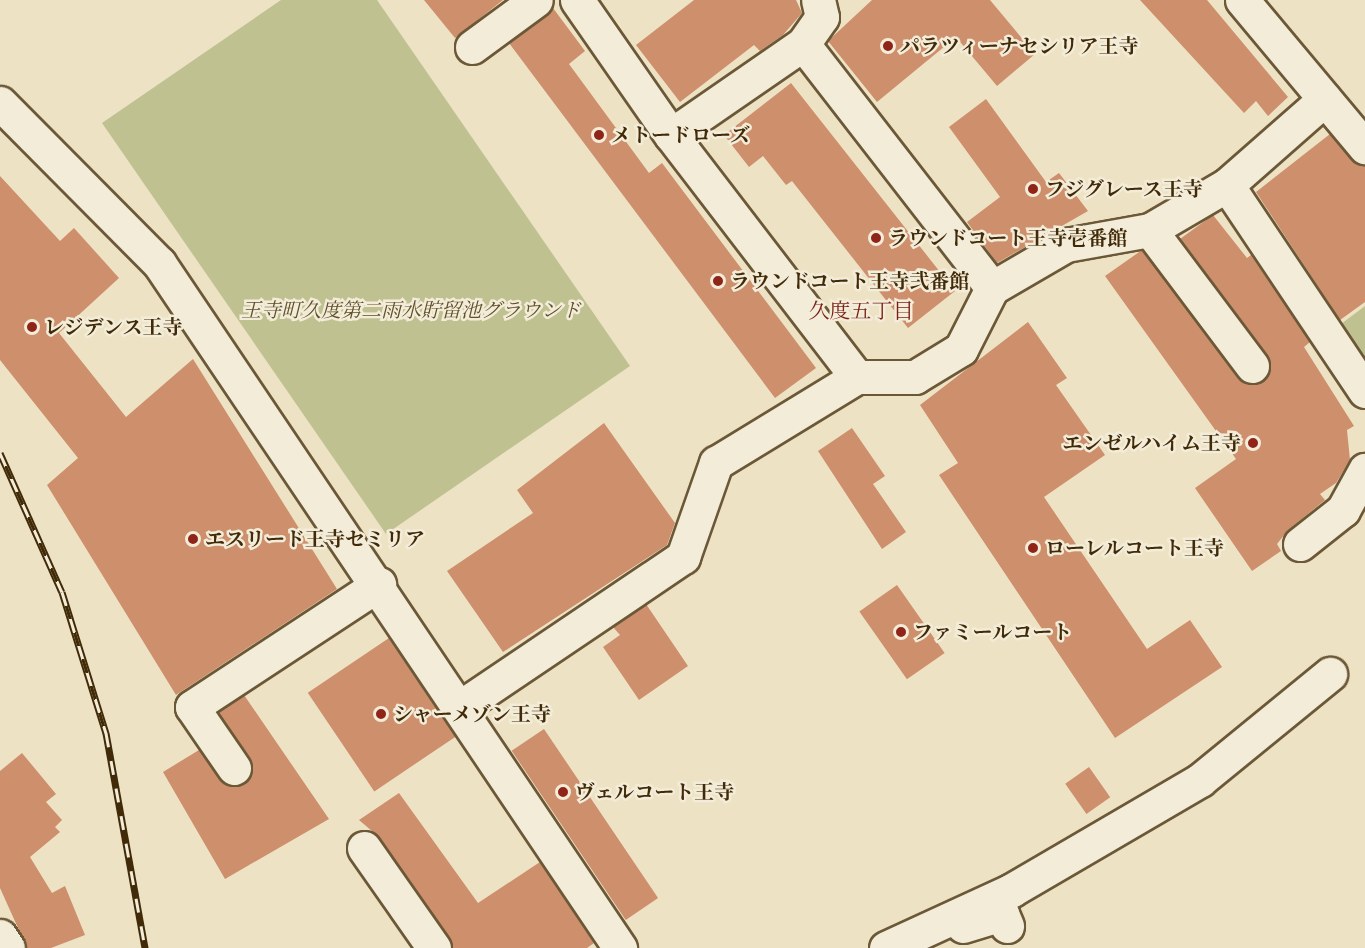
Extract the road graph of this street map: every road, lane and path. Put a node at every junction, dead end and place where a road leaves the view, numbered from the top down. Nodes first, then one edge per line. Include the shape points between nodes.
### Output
1 (536, 0) edge
2 (577, 0) edge
3 (818, 0) edge
4 (1242, 0) edge
5 (803, 44) junction
6 (472, 47) dead end
7 (1325, 99) junction
8 (0, 103) edge
9 (671, 135) junction
10 (1365, 147) edge
11 (1227, 185) junction
12 (1150, 230) junction
13 (992, 288) junction
14 (1252, 366) dead end
15 (857, 377) junction
16 (1365, 391) edge
17 (1365, 470) edge
18 (1300, 544) dead end
19 (379, 584) junction
20 (1330, 674) dead end
21 (462, 706) junction
22 (234, 768) dead end
23 (364, 848) dead end
24 (1007, 926) dead end
25 (0, 936) edge
26 (8, 948) edge
27 (434, 948) edge
28 (620, 948) edge
29 (887, 948) edge

1 - 6 street
2 - 9 street
3 - 5 street via 822,17
4 - 7 street
5 - 9 street
5 - 13 street
7 - 10 street
7 - 11 street
8 - 19 street via 159,263
9 - 15 street
11 - 12 street
11 - 16 street
12 - 13 street via 1066,245
12 - 14 street
13 - 15 street via 961,348 915,377
15 - 21 street via 716,463 683,557
17 - 18 street via 1343,510
19 - 21 street
19 - 22 street via 192,707
20 - 29 street via 1200,780 1012,890
21 - 28 street
23 - 27 street
24 - 29 street via 1002,914
25 - 26 street

